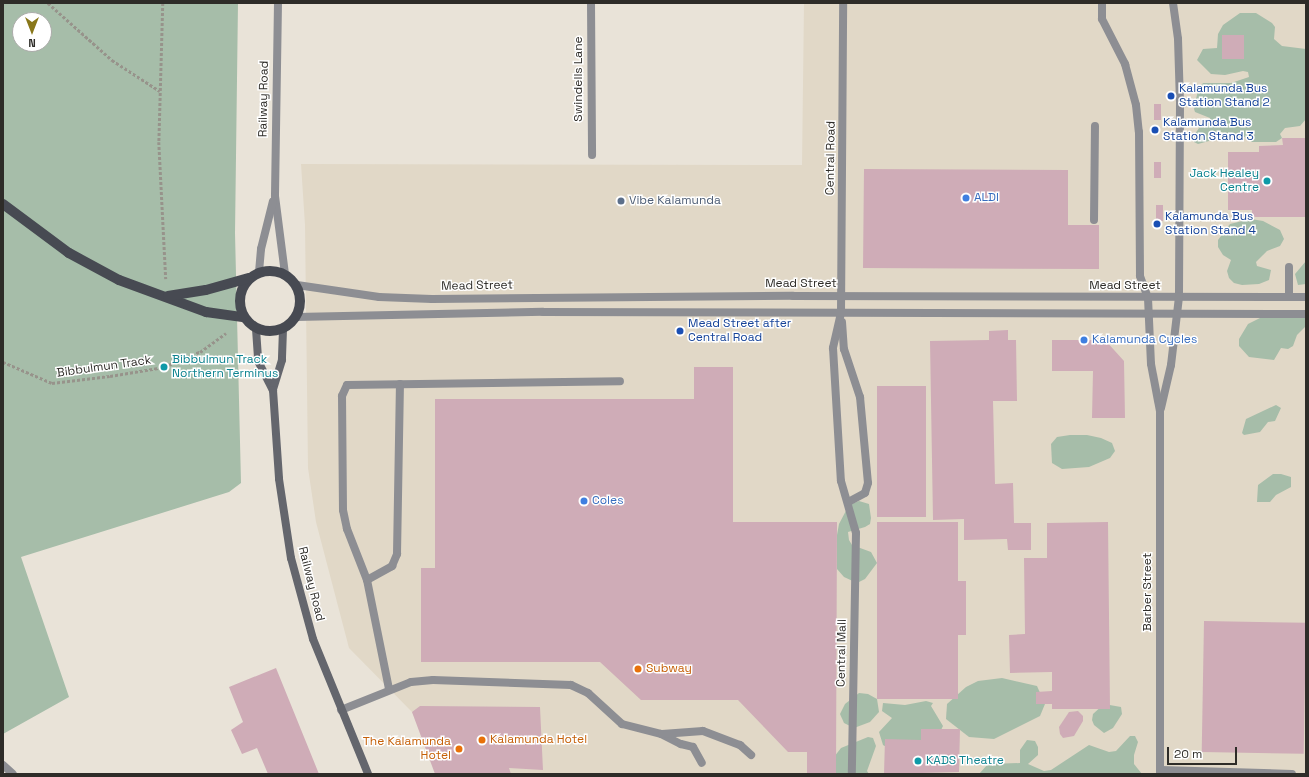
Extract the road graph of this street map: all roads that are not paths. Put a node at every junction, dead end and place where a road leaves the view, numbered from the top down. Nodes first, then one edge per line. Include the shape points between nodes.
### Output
1 (278, 3) edge
2 (591, 3) edge
3 (843, 3) edge
4 (1102, 3) edge
5 (1172, 3) edge
6 (1095, 126) dead end
7 (592, 155) dead end
8 (274, 196) junction
9 (3, 204) edge
10 (1094, 220) dead end
11 (1289, 267) dead end
12 (259, 272) junction
13 (284, 274) junction
14 (249, 278) junction
15 (296, 285) junction
16 (166, 296) junction
17 (841, 296) junction
18 (1306, 297) edge
19 (1148, 298) junction
20 (1179, 298) junction
21 (1289, 298) junction
22 (841, 313) junction
23 (1178, 313) junction
24 (1148, 314) junction
25 (1306, 314) edge
26 (243, 317) junction
27 (296, 317) junction
28 (256, 329) junction
29 (283, 329) junction
30 (620, 381) dead end
31 (400, 384) junction
32 (273, 390) junction
33 (1160, 411) junction
34 (848, 502) junction
35 (856, 533) joint
36 (367, 580) junction
37 (389, 689) junction
38 (341, 710) junction
39 (661, 734) junction
40 (751, 755) dead end
41 (702, 762) dead end
42 (3, 764) edge
43 (1160, 772) edge
44 (1206, 773) edge
45 (13, 774) edge
46 (368, 774) edge
47 (852, 774) edge
48 (1292, 774) edge

1 - 8 street, Railway Road
2 - 7 street, Swindells Lane
3 - 17 street, Central Road
4 - 19 street, Barber Street via 1102,19 1125,64 1136,105 1139,132 1140,276
5 - 20 street, Barber Street via 1178,39 1180,102
6 - 10 street
8 - 12 street, Railway Road via 261,249
8 - 13 street, Railway Road
9 - 16 main road via 68,253 98,270 141,290
11 - 21 street
12 - 13 main road via 272,270
12 - 14 main road
13 - 15 main road
14 - 16 main road via 206,290
14 - 26 main road via 241,290 239,303
15 - 17 street, Mead Street via 379,297 432,299
15 - 27 main road via 300,307
16 - 26 main road via 206,312
17 - 19 street, Mead Street
17 - 22 street, Central Road
18 - 21 street, Mead Street
19 - 20 street, Mead Street
19 - 24 street, Barber Street
20 - 21 street, Mead Street
20 - 23 street, Barber Street
22 - 24 street
22 - 27 street via 543,312
22 - 34 street, Central Road via 833,348 841,481
22 - 34 street, Central Road via 844,349 860,397 868,483 865,493
23 - 24 street
23 - 25 street
23 - 33 street, Barber Street via 1171,365
24 - 33 street, Barber Street via 1151,364
26 - 28 main road
27 - 29 main road
28 - 29 main road via 271,332
28 - 32 main road, Railway Road via 258,361
29 - 32 main road, Railway Road via 282,360
30 - 31 street
31 - 36 street via 397,554 392,566
31 - 36 street via 347,385 343,390 343,510 347,529
32 - 38 main road, Railway Road via 279,479 291,558 309,625
33 - 43 street, Barber Street
34 - 35 street, Central Road
35 - 47 street, Central Mall
36 - 37 street
37 - 38 street
37 - 39 street via 411,682 433,680 571,685 588,693 622,724
38 - 46 main road, Railway Road
39 - 40 street via 703,731 740,745
39 - 41 street via 681,744 693,746
42 - 45 street
43 - 44 street
44 - 48 street

